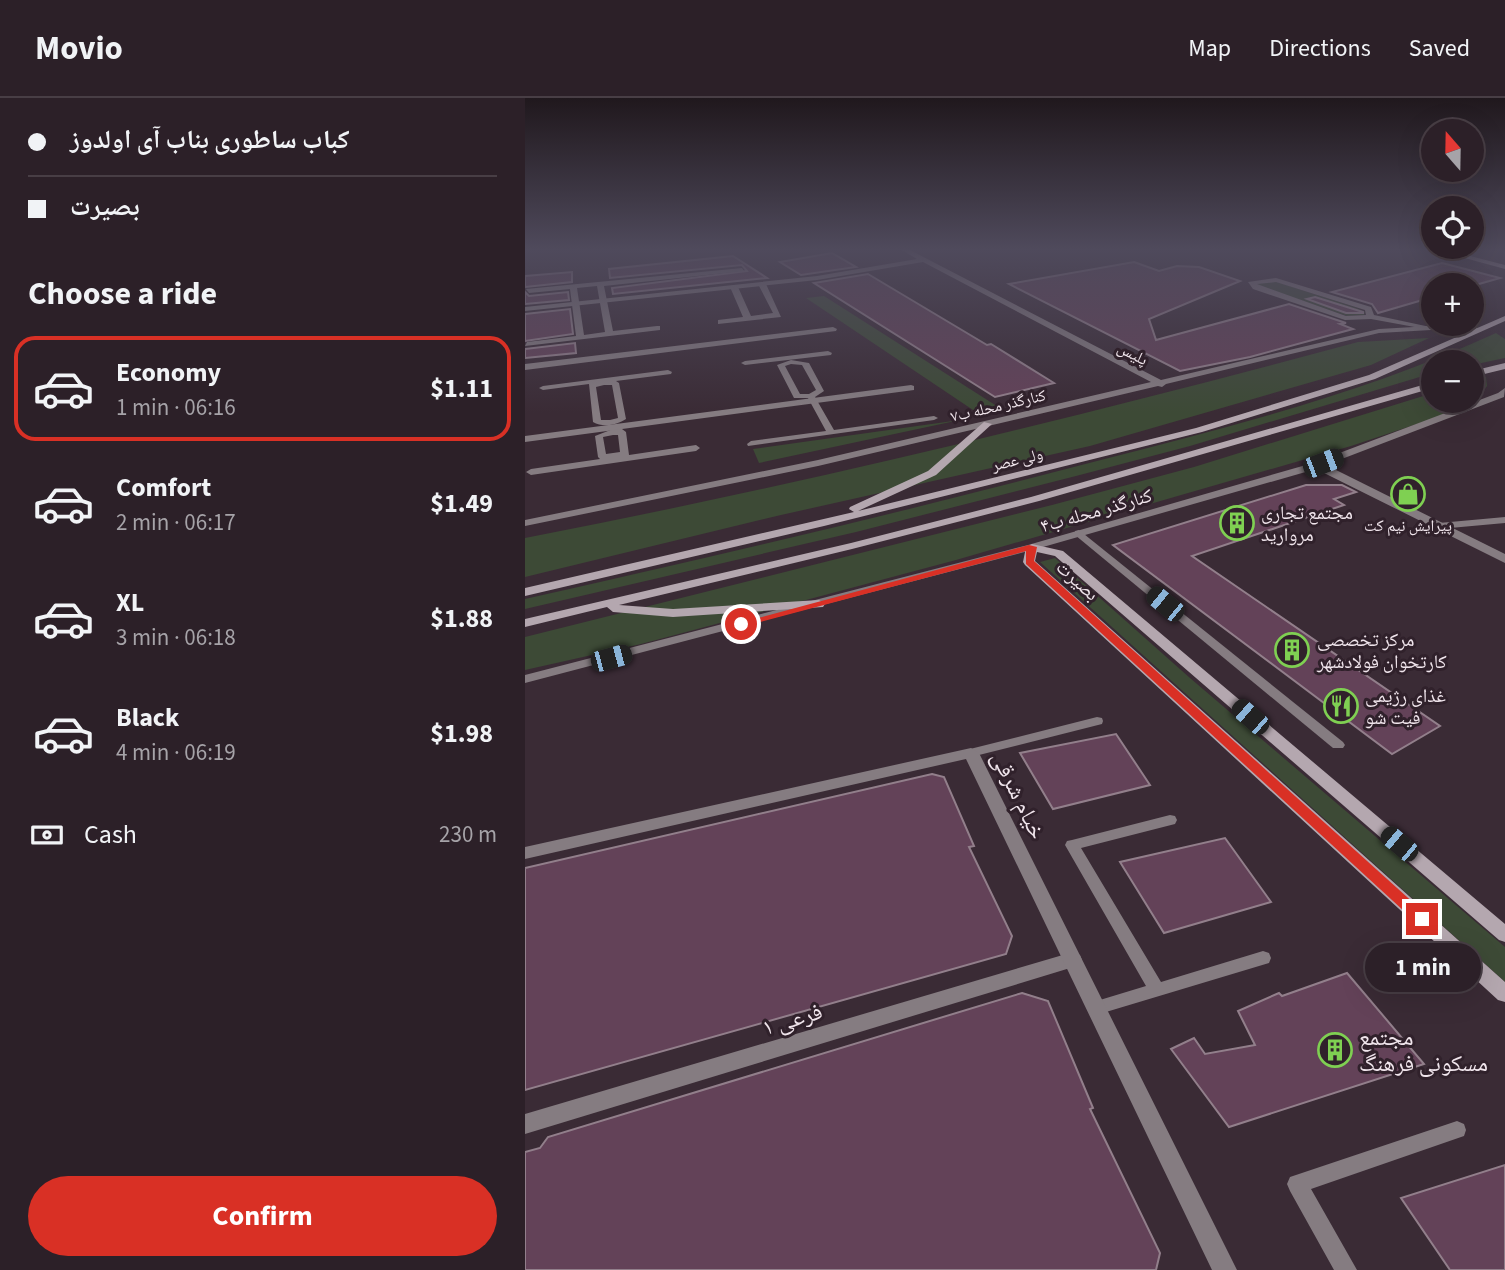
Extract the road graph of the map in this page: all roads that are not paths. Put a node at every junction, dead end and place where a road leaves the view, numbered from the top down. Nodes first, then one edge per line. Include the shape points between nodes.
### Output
1 (576, 304) joint
2 (603, 304) edge
3 (741, 304) edge
4 (772, 304) edge
5 (1008, 304) edge
6 (1304, 304) edge
7 (1351, 304) edge
8 (525, 309) edge
9 (1370, 317) junction
10 (1505, 318) edge
11 (748, 319) junction
12 (1389, 321) junction
13 (721, 322) dead end
14 (1421, 326) edge
15 (657, 328) dead end
16 (1484, 328) edge
17 (833, 329) dead end
18 (1421, 329) edge
19 (631, 331) junction
20 (1379, 331) junction
21 (609, 333) junction
22 (1465, 336) edge
23 (580, 337) junction
24 (527, 344) dead end
25 (636, 353) junction
26 (828, 354) dead end
27 (790, 360) junction
28 (745, 363) dead end
29 (1505, 366) edge
30 (525, 367) edge
31 (1484, 371) edge
32 (668, 372) dead end
33 (604, 382) junction
34 (1163, 384) junction
35 (543, 388) dead end
36 (911, 388) dead end
37 (1421, 388) edge
38 (1505, 391) edge
39 (813, 398) junction
40 (934, 418) dead end
41 (987, 424) junction
42 (612, 428) junction
43 (832, 433) junction
44 (525, 439) edge
45 (751, 444) dead end
46 (696, 448) dead end
47 (615, 458) junction
48 (1317, 465) junction
49 (531, 472) dead end
50 (1505, 520) edge
51 (525, 523) edge
52 (824, 523) junction
53 (1439, 526) junction
54 (1079, 533) junction
55 (1032, 547) junction
56 (1505, 559) edge
57 (525, 592) edge
58 (819, 604) junction
59 (598, 607) junction
60 (525, 623) edge
61 (525, 679) edge
62 (1097, 721) dead end
63 (1338, 745) dead end
64 (971, 752) junction
65 (1170, 820) dead end
66 (525, 853) edge
67 (1505, 935) edge
68 (1263, 958) dead end
69 (1073, 960) junction
70 (1157, 990) junction
71 (1505, 994) edge
72 (1096, 1008) junction
73 (525, 1124) edge
74 (1457, 1130) dead end
75 (1225, 1270) edge
76 (1346, 1270) edge

1 - 8 street
1 - 23 street
2 - 21 street
3 - 11 street
4 - 11 street via 778,315
5 - 34 street, پلیس
6 - 9 street via 1345,318
7 - 9 street via 1368,309
9 - 12 street
10 - 16 main road, ولی عصر
11 - 13 street
12 - 14 street
12 - 20 street
15 - 19 street
17 - 25 street
18 - 20 street, کنارگذر محله ب۷
19 - 21 street
19 - 25 street
20 - 34 street, کنارگذر محله ب۷
21 - 23 street
22 - 52 main road, ولی عصر via 1372,377 1199,430
23 - 24 street
25 - 30 street
26 - 27 lane
27 - 28 lane
27 - 39 lane via 805,363 820,391
27 - 39 lane via 781,365 797,396
29 - 31 main road
32 - 33 lane
33 - 35 lane
33 - 42 lane via 615,383 622,419
33 - 42 lane via 592,386 597,422
34 - 41 street, کنارگذر محله ب۷
36 - 39 street
37 - 59 main road via 1035,499
38 - 48 street, کنارگذر محله ب۴
39 - 42 street
39 - 43 lane
40 - 43 lane
41 - 51 street, کنارگذر محله ب۷
41 - 52 main road via 932,473
42 - 44 street
42 - 47 lane via 622,432 625,454
42 - 47 lane via 599,436 602,457
43 - 45 lane
46 - 47 lane
47 - 49 lane
48 - 53 street
48 - 54 street, کنارگذر محله ب۴
50 - 53 lane
52 - 57 main road, ولی عصر
53 - 56 street
54 - 55 street, کنارگذر محله ب۴
54 - 63 lane
55 - 58 street, کنارگذر محله ب۴
55 - 67 main road, بصیرت via 1059,553
55 - 71 main road, بصیرت via 1029,562
58 - 59 main road via 673,613
58 - 61 street, کنارگذر محله ب۴
59 - 60 main road
62 - 64 lane
64 - 66 street, خیام شرقی
64 - 69 street, خیام شرقی
65 - 70 lane via 1072,845
68 - 70 lane
69 - 72 street, خیام شرقی
69 - 73 street, فرعی ۱
70 - 72 lane
72 - 75 street, خیام شرقی
74 - 76 lane via 1297,1184

